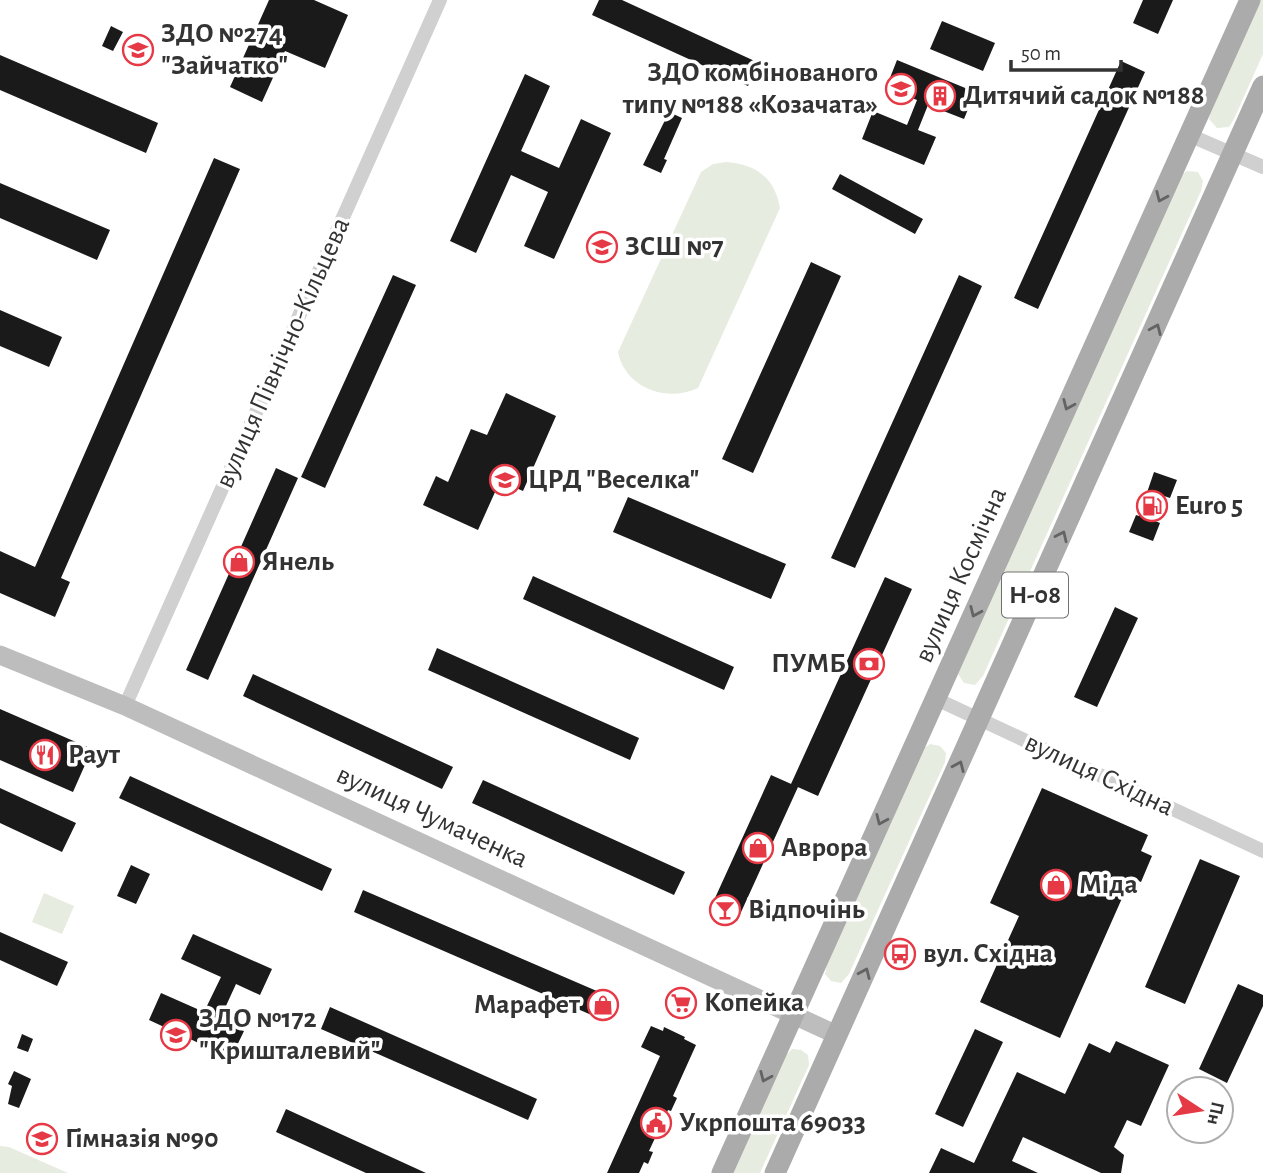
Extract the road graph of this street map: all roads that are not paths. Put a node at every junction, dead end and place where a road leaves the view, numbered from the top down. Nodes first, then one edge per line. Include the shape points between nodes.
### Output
1 (440, 0) edge
2 (1250, 0) edge
3 (1263, 86) edge
4 (1189, 135) junction
5 (1232, 154) junction
6 (1263, 167) edge
7 (0, 655) edge
8 (936, 699) junction
9 (125, 706) junction
10 (979, 719) junction
11 (1263, 850) edge
12 (793, 1015) junction
13 (837, 1035) junction
14 (722, 1173) edge
15 (775, 1173) edge

1 - 9 street, вулиця Північно-Кільцева
2 - 4 main road, вулиця Космічна / Н-08
3 - 5 main road, Н-08
4 - 5 street
4 -> 8 main road, вулиця Космічна / Н-08
5 - 6 street
10 -> 5 main road, Н-08
7 - 9 street, вулиця Чумаченка
8 - 10 street, вулиця Східна
8 -> 12 main road, вулиця Космічна / Н-08
9 - 12 street, вулиця Чумаченка
10 - 11 street, вулиця Східна
13 -> 10 main road, Н-08
12 - 13 street, вулиця Чумаченка
12 -> 14 main road, вулиця Космічна / Н-08
13 - 15 main road, Н-08

